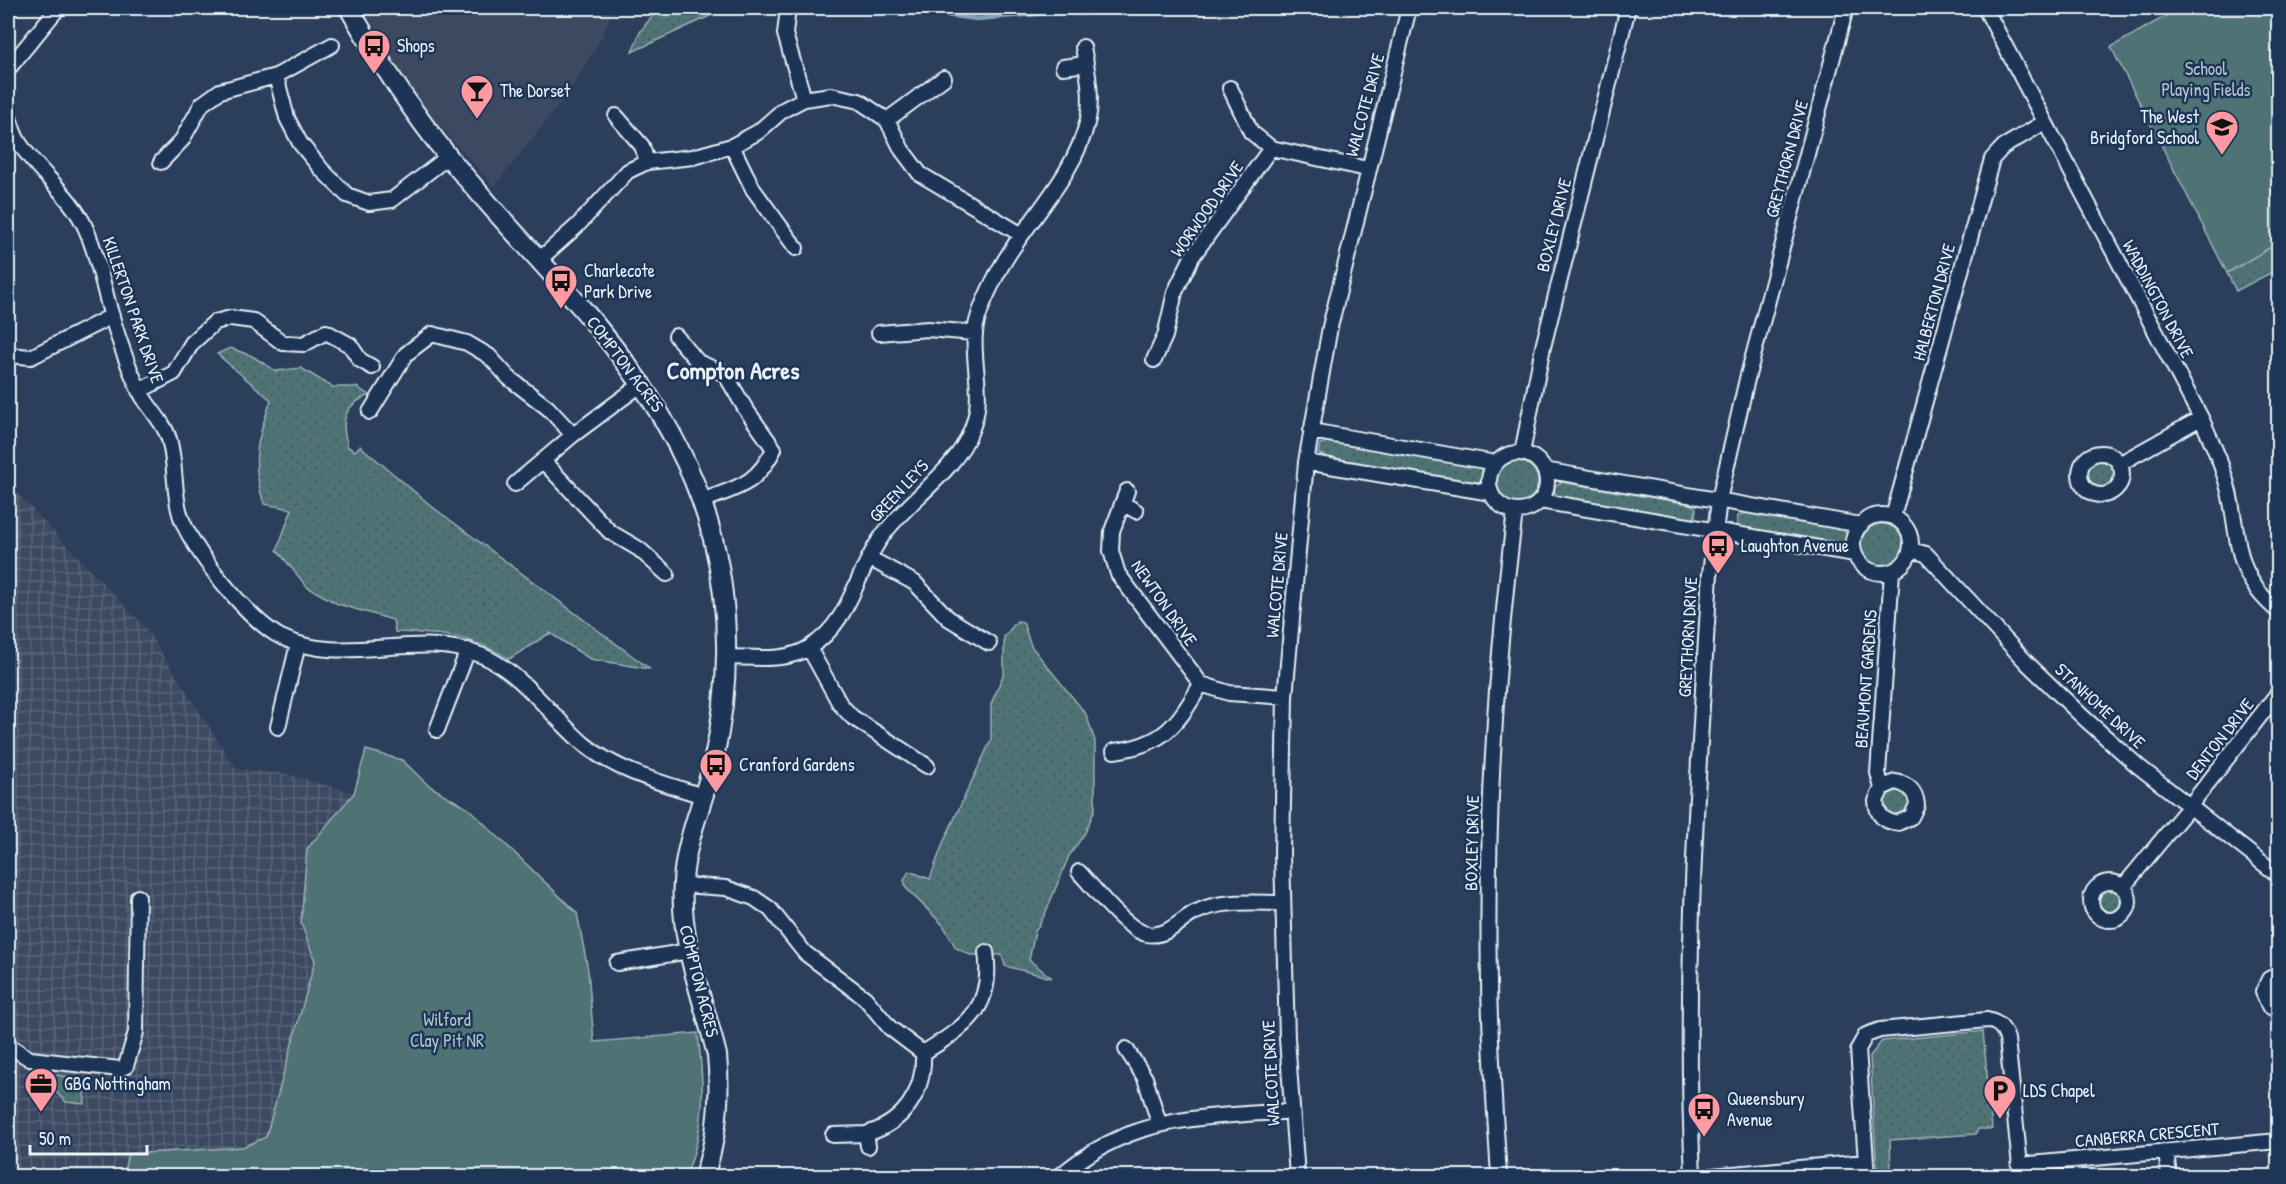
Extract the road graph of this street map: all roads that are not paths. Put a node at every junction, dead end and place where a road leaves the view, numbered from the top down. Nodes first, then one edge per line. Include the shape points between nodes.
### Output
1 (58, 8) edge
2 (349, 8) edge
3 (1409, 8) edge
4 (1628, 8) edge
5 (1846, 8) edge
6 (1985, 8) edge
7 (787, 17) dead end
8 (332, 45) dead end
9 (1083, 47) dead end
10 (1086, 64) junction
11 (1062, 67) dead end
12 (8, 69) edge
13 (276, 76) junction
14 (944, 78) dead end
15 (1230, 88) dead end
16 (804, 99) junction
17 (8, 114) edge
18 (616, 116) dead end
19 (888, 120) junction
20 (2045, 122) junction
21 (732, 146) junction
22 (1271, 148) junction
23 (448, 156) junction
24 (161, 162) dead end
25 (647, 162) junction
26 (1367, 168) junction
27 (1022, 235) junction
28 (796, 248) dead end
29 (539, 260) junction
30 (112, 316) junction
31 (879, 333) dead end
32 (974, 333) junction
33 (676, 336) dead end
34 (1147, 345) dead end
35 (8, 354) edge
36 (372, 367) dead end
37 (643, 383) junction
38 (139, 391) junction
39 (370, 412) dead end
40 (2201, 418) junction
41 (1311, 431) junction
42 (573, 435) junction
43 (1522, 453) junction
44 (544, 462) junction
45 (1306, 462) junction
46 (1496, 463) junction
47 (2119, 464) dead end
48 (1544, 470) junction
49 (515, 484) dead end
50 (1491, 493) junction
51 (1719, 500) junction
52 (702, 501) junction
53 (1540, 501) junction
54 (1136, 511) dead end
55 (1515, 511) junction
56 (1893, 518) junction
57 (1861, 525) junction
58 (1714, 530) junction
59 (1911, 550) junction
60 (1855, 554) junction
61 (869, 558) junction
62 (1892, 572) junction
63 (667, 574) dead end
64 (2278, 611) edge
65 (989, 642) dead end
66 (298, 644) junction
67 (809, 648) junction
68 (468, 650) junction
69 (726, 657) junction
70 (1201, 684) junction
71 (2278, 693) edge
72 (1285, 697) junction
73 (278, 727) dead end
74 (437, 730) dead end
75 (1114, 751) dead end
76 (927, 766) dead end
77 (1882, 788) dead end
78 (703, 796) junction
79 (2189, 807) junction
80 (1079, 872) dead end
81 (2278, 875) edge
82 (682, 885) junction
83 (2123, 887) dead end
84 (138, 897) dead end
85 (1283, 903) junction
86 (689, 951) junction
87 (986, 952) dead end
88 (617, 963) dead end
89 (2278, 975) edge
90 (2278, 1011) edge
91 (8, 1045) edge
92 (1126, 1049) dead end
93 (923, 1053) junction
94 (1291, 1111) junction
95 (1160, 1123) junction
96 (833, 1135) dead end
97 (2278, 1141) edge
98 (2166, 1152) junction
99 (1865, 1162) junction
100 (2020, 1171) edge
101 (704, 1176) edge
102 (1060, 1176) edge
103 (1297, 1176) edge
104 (1499, 1176) edge
105 (1694, 1176) edge
106 (1712, 1176) edge
107 (1867, 1176) edge
108 (2169, 1176) edge

1 - 12 street
2 - 23 street, COMPTON ACRES via 401,93
3 - 26 street, WALCOTE DRIVE
4 - 43 street, BOXLEY DRIVE via 1543,347
5 - 51 street, GREYTHORN DRIVE via 1747,379
6 - 20 street, WADDINGTON DRIVE
7 - 16 street via 785,34
8 - 13 street
9 - 10 street, GREEN LEYS
10 - 11 street
10 - 27 street, GREEN LEYS via 1089,117 1078,150
13 - 23 street via 287,118 300,143 347,195 369,203 392,200
13 - 24 street via 220,91 202,104 182,140
14 - 19 street
15 - 22 street via 1251,132
16 - 19 street via 831,95 860,101
16 - 21 street
17 - 30 street, KILLERTON PARK DRIVE via 18,143 57,186 85,226 103,273
18 - 25 street via 642,146
19 - 27 street via 902,150 920,174
20 - 40 street, WADDINGTON DRIVE
20 - 56 street, HALBERTON DRIVE via 2003,147 1992,159
21 - 25 street via 693,157
21 - 28 street via 753,189
22 - 26 street
22 - 34 street, WORWOOD DRIVE via 1192,257 1175,292 1156,364
23 - 29 street, COMPTON ACRES
25 - 29 street via 628,171
26 - 41 street, WALCOTE DRIVE via 1330,327
27 - 32 street, GREEN LEYS via 993,282
29 - 37 street, COMPTON ACRES
30 - 35 street via 31,357
30 - 38 street, KILLERTON PARK DRIVE
31 - 32 street via 928,329
32 - 61 street, GREEN LEYS via 980,392 973,427 958,454 881,536
33 - 52 street via 698,362 725,374 774,449 764,470 748,482
36 - 38 street via 360,360 351,345 326,332 304,344 283,343 253,321 231,318 215,322 192,343 174,373
37 - 42 street
37 - 52 street, COMPTON ACRES via 684,454
38 - 66 street, KILLERTON PARK DRIVE via 169,437 180,514 191,543 261,626
39 - 42 street via 406,354 432,334 467,343 489,356
40 - 47 street
40 - 64 street, WADDINGTON DRIVE via 2218,454 2228,489 2242,567 2260,594
41 - 45 street, WALCOTE DRIVE
41 - 46 street
42 - 44 street
43 - 46 street
43 - 48 street via 1539,462
44 - 49 street
44 - 63 street via 610,532 639,549
45 - 50 street
45 - 72 street, WALCOTE DRIVE
46 - 50 street via 1489,477
48 - 51 street
48 - 53 street via 1546,486
50 - 55 street via 1500,505
51 - 57 street
51 - 58 street, GREYTHORN DRIVE
52 - 69 street, COMPTON ACRES via 720,578
53 - 55 street
53 - 58 street
54 - 70 street, NEWTON DRIVE via 1124,497 1112,531 1111,551 1118,574
55 - 104 street, BOXLEY DRIVE via 1503,601 1491,769 1488,891
56 - 57 street via 1876,516
56 - 59 street via 1908,531
57 - 60 street via 1854,539
58 - 60 street
58 - 105 street, GREYTHORN DRIVE via 1689,950 1689,1096
59 - 62 street via 1907,560
59 - 79 street, STANHOME DRIVE via 1926,554 2027,663 2129,758
60 - 62 street via 1859,562 1874,572
61 - 65 street via 915,583 948,618
61 - 67 street, GREEN LEYS via 839,621
62 - 77 street, BEAUMONT GARDENS via 1878,772
66 - 68 street, KILLERTON PARK DRIVE via 326,649 446,645
66 - 73 street
67 - 69 street, GREEN LEYS via 785,656
67 - 76 street via 840,704 852,717
68 - 74 street
68 - 78 street, KILLERTON PARK DRIVE via 505,669 586,746 609,761
69 - 78 street, COMPTON ACRES via 723,713
70 - 72 street via 1230,693
70 - 75 street via 1187,709 1165,734 1141,748
71 - 79 street, DENTON DRIVE
72 - 85 street, WALCOTE DRIVE
78 - 82 street, COMPTON ACRES
79 - 81 street, STANHOME DRIVE
79 - 83 street, DENTON DRIVE
80 - 85 street via 1128,922 1147,934 1165,933 1197,911 1222,904
82 - 86 street, COMPTON ACRES
82 - 93 street via 726,888 754,898 770,909 805,953 865,998 890,1028
84 - 91 street via 136,1032 126,1066 120,1069 30,1059
85 - 94 street, WALCOTE DRIVE
86 - 88 street
86 - 101 street, COMPTON ACRES via 719,1072 718,1120
87 - 93 street via 995,970 986,996 969,1022
89 - 90 street via 2269,979 2263,992 2269,1006
92 - 95 street via 1145,1078
93 - 96 street via 916,1097 890,1124 867,1140
94 - 95 street
94 - 103 street, WALCOTE DRIVE
95 - 102 street via 1098,1148
97 - 98 street, CANBERRA CRESCENT
98 - 100 street, CANBERRA CRESCENT
98 - 108 street
99 - 100 street via 1858,1049 1866,1035 1880,1030 1987,1020 1998,1023 2007,1039
99 - 106 street
99 - 107 street

